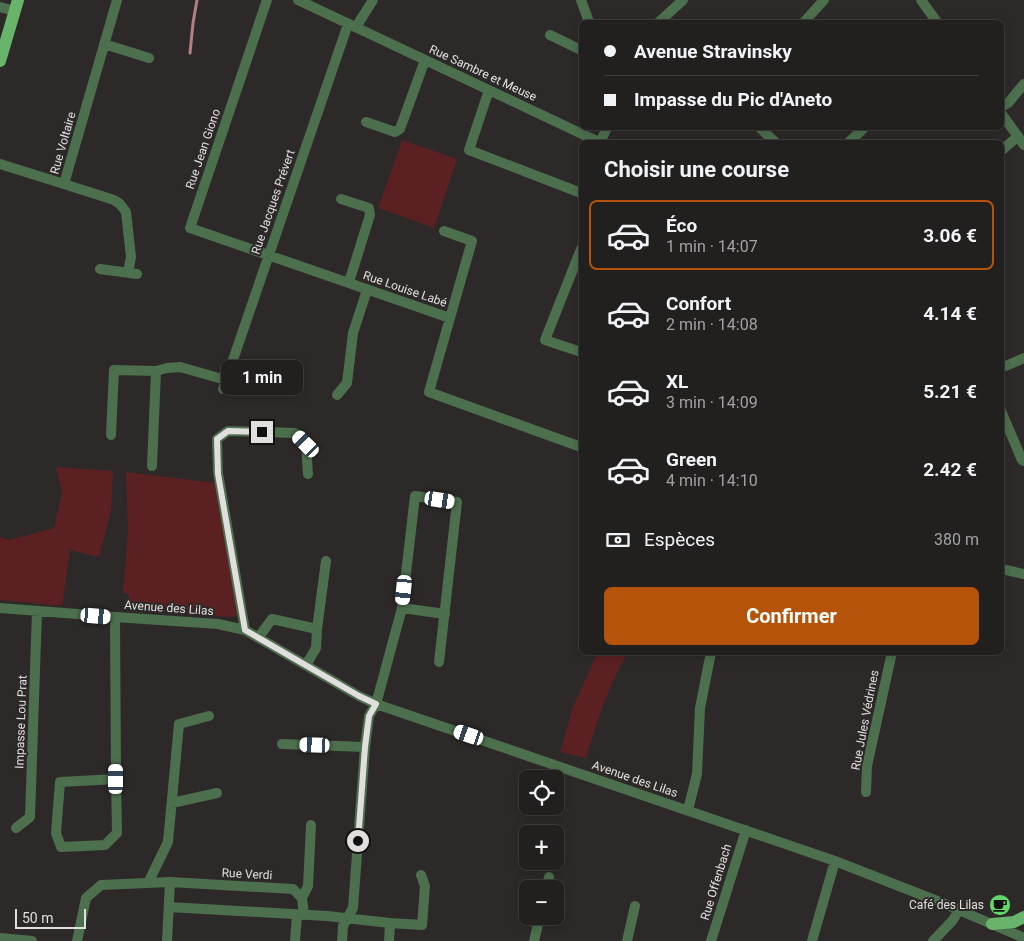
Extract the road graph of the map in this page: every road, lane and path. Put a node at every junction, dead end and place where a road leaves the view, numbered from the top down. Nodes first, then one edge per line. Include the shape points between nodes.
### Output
1 (117, 0) edge
2 (267, 0) edge
3 (298, 0) edge
4 (373, 0) edge
5 (581, 0) edge
6 (683, 0) edge
7 (824, 0) edge
8 (921, 0) edge
9 (16, 5) edge
10 (0, 7) edge
11 (588, 20) edge
12 (661, 20) edge
13 (806, 20) edge
14 (936, 20) edge
15 (352, 26) junction
16 (550, 35) dead end
17 (104, 44) junction
18 (579, 49) edge
19 (149, 58) dead end
20 (425, 60) junction
21 (0, 61) edge
22 (1024, 84) edge
23 (489, 90) junction
24 (1004, 105) edge
25 (1004, 117) edge
26 (366, 122) dead end
27 (762, 130) edge
28 (862, 130) edge
29 (596, 140) edge
30 (773, 140) edge
31 (852, 140) edge
32 (1021, 140) edge
33 (1004, 149) edge
34 (0, 164) edge
35 (64, 184) junction
36 (579, 193) edge
37 (341, 199) dead end
38 (444, 231) dead end
39 (579, 254) edge
40 (268, 255) junction
41 (100, 269) dead end
42 (349, 282) junction
43 (368, 290) junction
44 (450, 318) junction
45 (579, 351) edge
46 (1024, 358) edge
47 (1004, 367) edge
48 (156, 371) junction
49 (338, 395) dead end
50 (1004, 418) edge
51 (111, 435) dead end
52 (579, 446) edge
53 (1024, 461) edge
54 (152, 466) dead end
55 (308, 474) dead end
56 (326, 561) dead end
57 (1004, 570) edge
58 (1024, 574) edge
59 (0, 608) edge
60 (402, 608) junction
61 (37, 611) junction
62 (445, 614) junction
63 (116, 618) junction
64 (317, 629) junction
65 (245, 630) junction
66 (258, 638) junction
67 (710, 655) edge
68 (891, 655) edge
69 (439, 662) dead end
70 (306, 665) junction
71 (376, 704) junction
72 (209, 716) dead end
73 (282, 744) dead end
74 (365, 747) junction
75 (116, 779) junction
76 (866, 792) dead end
77 (217, 793) dead end
78 (172, 803) junction
79 (688, 810) junction
80 (311, 825) dead end
81 (16, 828) dead end
82 (746, 830) junction
83 (835, 861) junction
84 (421, 875) dead end
85 (549, 877) dead end
86 (548, 880) edge
87 (170, 882) junction
88 (148, 883) junction
89 (302, 898) junction
90 (169, 906) junction
91 (635, 906) dead end
92 (959, 910) junction
93 (300, 915) junction
94 (1024, 917) edge
95 (347, 918) junction
96 (390, 923) junction
97 (992, 924) junction
98 (538, 925) edge
99 (0, 938) edge
100 (1024, 938) edge
101 (32, 941) edge
102 (77, 941) edge
103 (167, 941) edge
104 (295, 941) edge
105 (342, 941) edge
106 (388, 941) edge
107 (534, 941) edge
108 (627, 941) edge
109 (711, 941) edge
110 (812, 941) edge
111 (933, 941) edge

1 - 17 street, Rue Voltaire
2 - 40 street, Rue Jean Giono via 190,228
3 - 15 street, Rue Sambre et Meuse
4 - 15 street
5 - 11 street
6 - 12 street
7 - 13 street
8 - 14 street
9 - 10 street
9 - 21 main road
15 - 20 street, Rue Sambre et Meuse
15 - 40 street, Rue Jacques Prévert
16 - 18 street
17 - 19 street
17 - 35 street, Rue Voltaire
20 - 23 street, Rue Sambre et Meuse
20 - 26 street via 400,129 395,132
22 - 24 street
23 - 29 street, Rue Sambre et Meuse
23 - 36 street via 469,150
25 - 32 street
27 - 30 street
28 - 31 street
32 - 33 street
34 - 35 street, Rue Voltaire
35 - 41 street via 114,200 126,212 132,274
37 - 42 street via 369,208 370,215
38 - 44 street via 472,241
39 - 45 street via 545,340
40 - 42 street, Rue Louise Labé
40 - 48 street, Rue Jacques Prévert via 224,385 180,367
42 - 43 street, Rue Louise Labé
43 - 44 street, Rue Louise Labé
43 - 49 street via 353,333 347,383
44 - 52 street, Rue Louise Labé via 429,392
46 - 47 street
48 - 51 street via 114,370
48 - 54 street
50 - 53 street
55 - 65 street via 306,444 295,433 228,431 217,439 218,474
56 - 64 street
57 - 58 street
59 - 61 street, Avenue des Lilas
60 - 62 street
60 - 62 street via 415,496 457,502
60 - 71 street
61 - 63 street, Avenue des Lilas
61 - 81 street, Impasse Lou Prat via 30,817
62 - 69 street
63 - 65 street, Avenue des Lilas via 218,624
63 - 75 street
64 - 66 street via 272,619
64 - 70 street via 316,648
65 - 66 street, Avenue des Lilas
66 - 70 street, Avenue des Lilas
67 - 79 street via 700,708 697,774
68 - 76 street, Rue Jules Védrines via 867,766
70 - 71 street, Avenue des Lilas
71 - 74 street via 369,716
71 - 79 street, Avenue des Lilas
72 - 78 street via 179,724
73 - 74 street
74 - 95 street via 353,908
75 - 75 street via 60,782 56,834 61,847 105,845 117,834
77 - 78 street
78 - 88 street via 168,842
79 - 82 street, Avenue des Lilas
80 - 89 street via 308,886
82 - 83 street, Avenue des Lilas
82 - 109 street, Rue Offenbach
83 - 92 street, Avenue des Lilas
83 - 110 street
84 - 96 street via 425,886 422,925
85 - 86 street
87 - 88 street, Rue Verdi
87 - 89 street, Rue Verdi via 293,889
87 - 90 street
88 - 102 street, Rue Verdi via 101,885 86,898
89 - 93 street
90 - 93 street
90 - 103 street
91 - 108 street
92 - 97 street, Avenue des Lilas
92 - 111 street
93 - 95 street
93 - 104 street
94 - 97 main road via 1014,922
95 - 96 street
95 - 105 street
96 - 106 street
97 - 100 street, Avenue des Lilas
98 - 107 street
99 - 101 street

